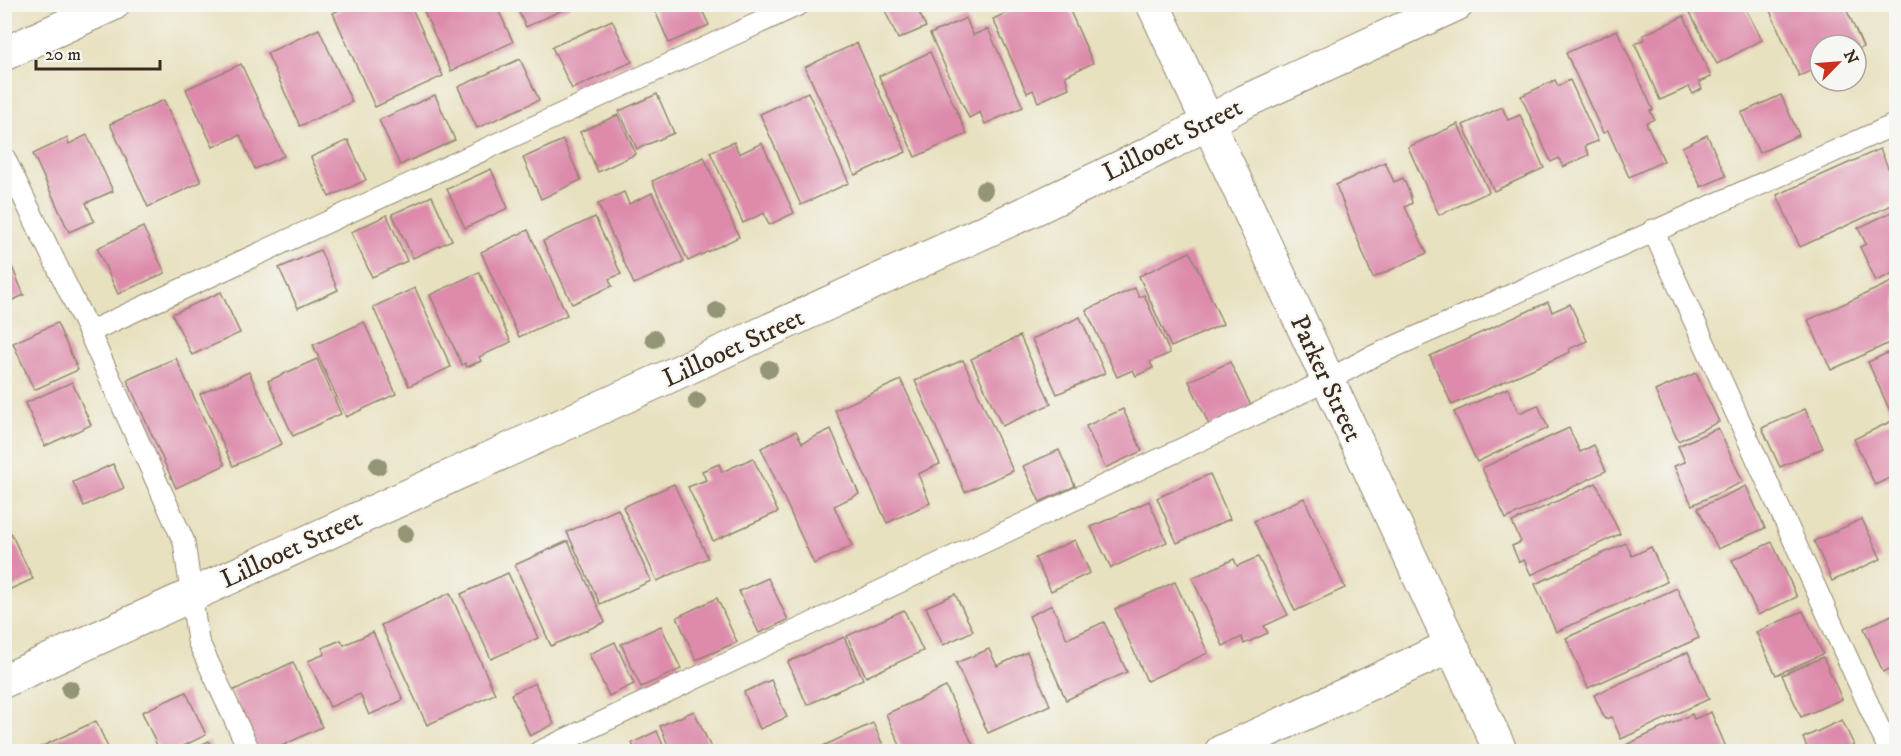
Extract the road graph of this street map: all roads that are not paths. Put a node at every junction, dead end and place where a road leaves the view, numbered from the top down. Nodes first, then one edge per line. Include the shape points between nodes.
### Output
1 (113, 4) edge
2 (800, 4) edge
3 (1153, 4) edge
4 (1457, 4) edge
5 (4, 54) edge
6 (1207, 124) junction
7 (1896, 124) edge
8 (4, 157) edge
9 (1653, 230) junction
10 (89, 332) junction
11 (1328, 380) junction
12 (191, 595) junction
13 (1451, 646) junction
14 (4, 681) edge
15 (250, 752) edge
16 (539, 752) edge
17 (1221, 752) edge
18 (1501, 752) edge
19 (1890, 752) edge

1 - 5 street
2 - 10 lane
3 - 6 street, Parker Street
4 - 6 street, Lillooet Street via 1246,101
6 - 11 street, Parker Street
6 - 12 street, Lillooet Street via 1034,209
7 - 9 lane
8 - 10 lane
9 - 11 lane
9 - 19 lane
10 - 12 lane via 184,542
11 - 13 street, Parker Street
11 - 16 lane
12 - 14 street, Lillooet Street
12 - 15 lane via 198,641
13 - 17 street
13 - 18 street, Parker Street

